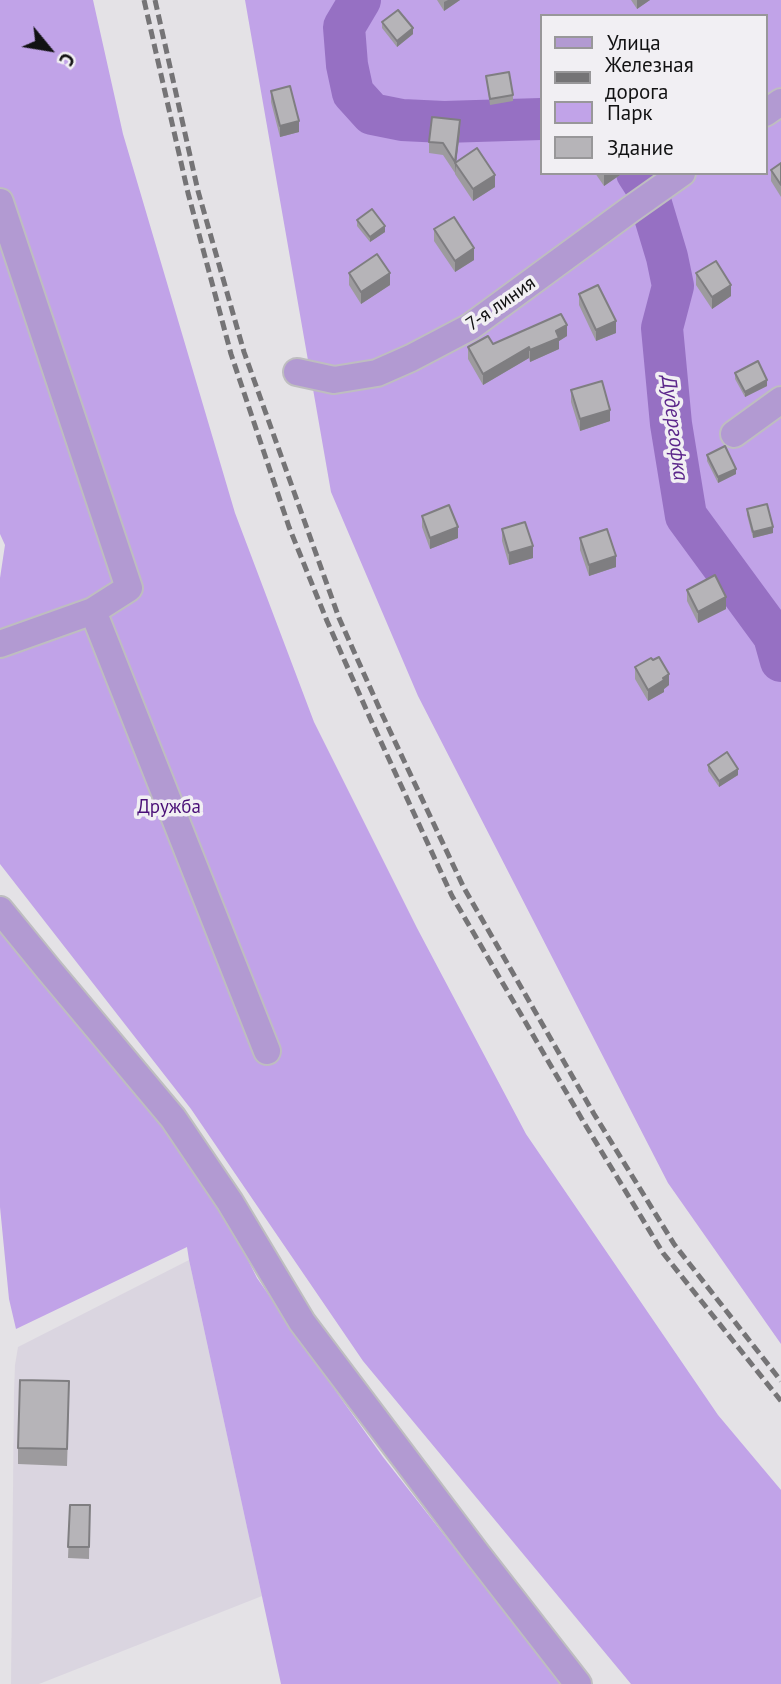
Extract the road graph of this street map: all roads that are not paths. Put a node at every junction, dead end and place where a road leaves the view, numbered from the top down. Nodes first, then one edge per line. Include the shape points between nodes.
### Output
1 (679, 175) edge
2 (0, 202) edge
3 (298, 372) dead end
4 (781, 400) edge
5 (734, 434) dead end
6 (93, 611) junction
7 (0, 644) edge
8 (0, 910) edge
9 (267, 1051) dead end
10 (578, 1684) edge

1 - 3 street, 7-я линия via 470,327 411,358 377,373 334,380
2 - 6 street via 129,588
4 - 5 street
6 - 7 street
6 - 9 street
8 - 10 street via 173,1118 302,1322

